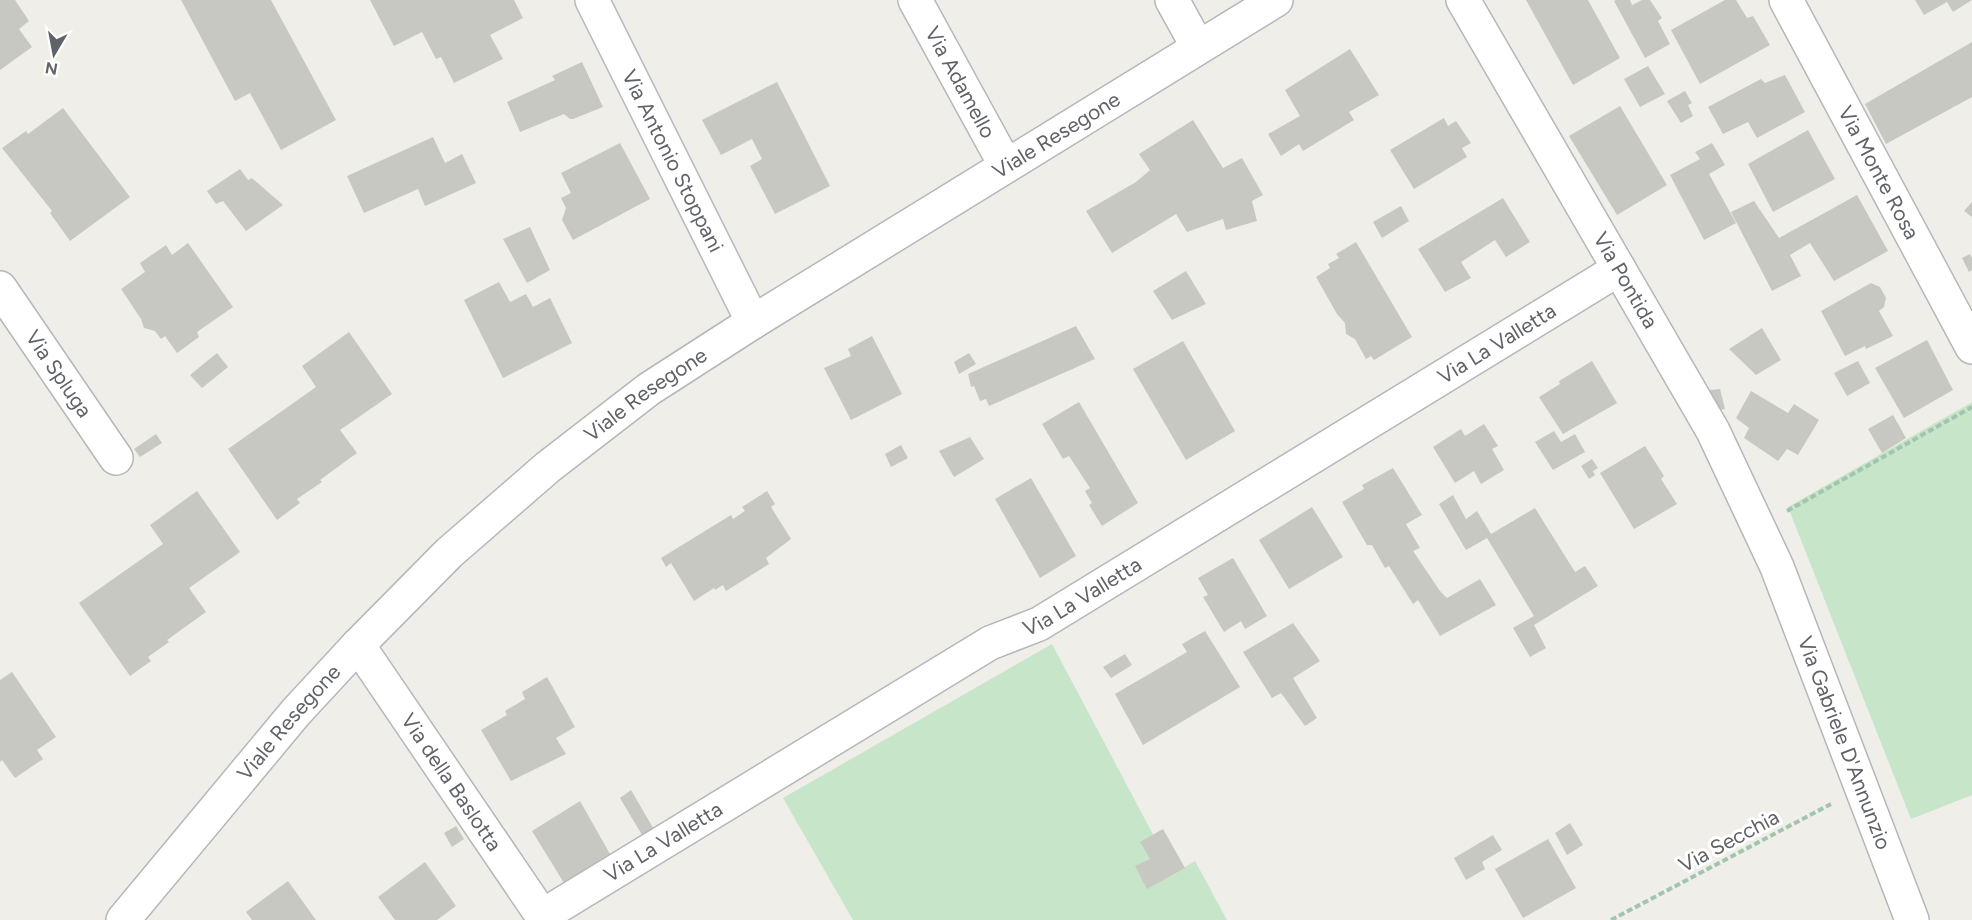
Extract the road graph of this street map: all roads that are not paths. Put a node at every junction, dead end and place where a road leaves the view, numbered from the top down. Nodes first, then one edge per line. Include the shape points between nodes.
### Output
1 (592, 0) edge
2 (915, 0) edge
3 (1172, 0) edge
4 (1276, 0) edge
5 (1464, 0) edge
6 (1786, 0) edge
7 (1198, 47) junction
8 (1006, 166) junction
9 (1619, 269) junction
10 (0, 288) edge
11 (753, 322) junction
12 (1972, 347) edge
13 (116, 458) dead end
14 (1777, 567) joint
15 (358, 645) junction
16 (544, 918) edge
17 (123, 920) edge
18 (1912, 920) edge

1 - 11 street, Via Antonio Stoppani
2 - 8 street, Via Adamello
3 - 7 street
4 - 7 street, Viale Resegone
5 - 9 street, Via Pontida
6 - 12 street, Via Monte Rosa
7 - 8 street, Viale Resegone
8 - 11 street, Viale Resegone
9 - 14 street, Via Pontida via 1713,431
9 - 16 street, Via La Valletta via 1039,624 990,643
10 - 13 street, Via Spluga
11 - 15 street, Viale Resegone via 649,389 548,467 449,553
14 - 18 street, Via Gabriele D'Annunzio
15 - 16 street, Via della Baslotta
15 - 17 street, Viale Resegone via 296,712

